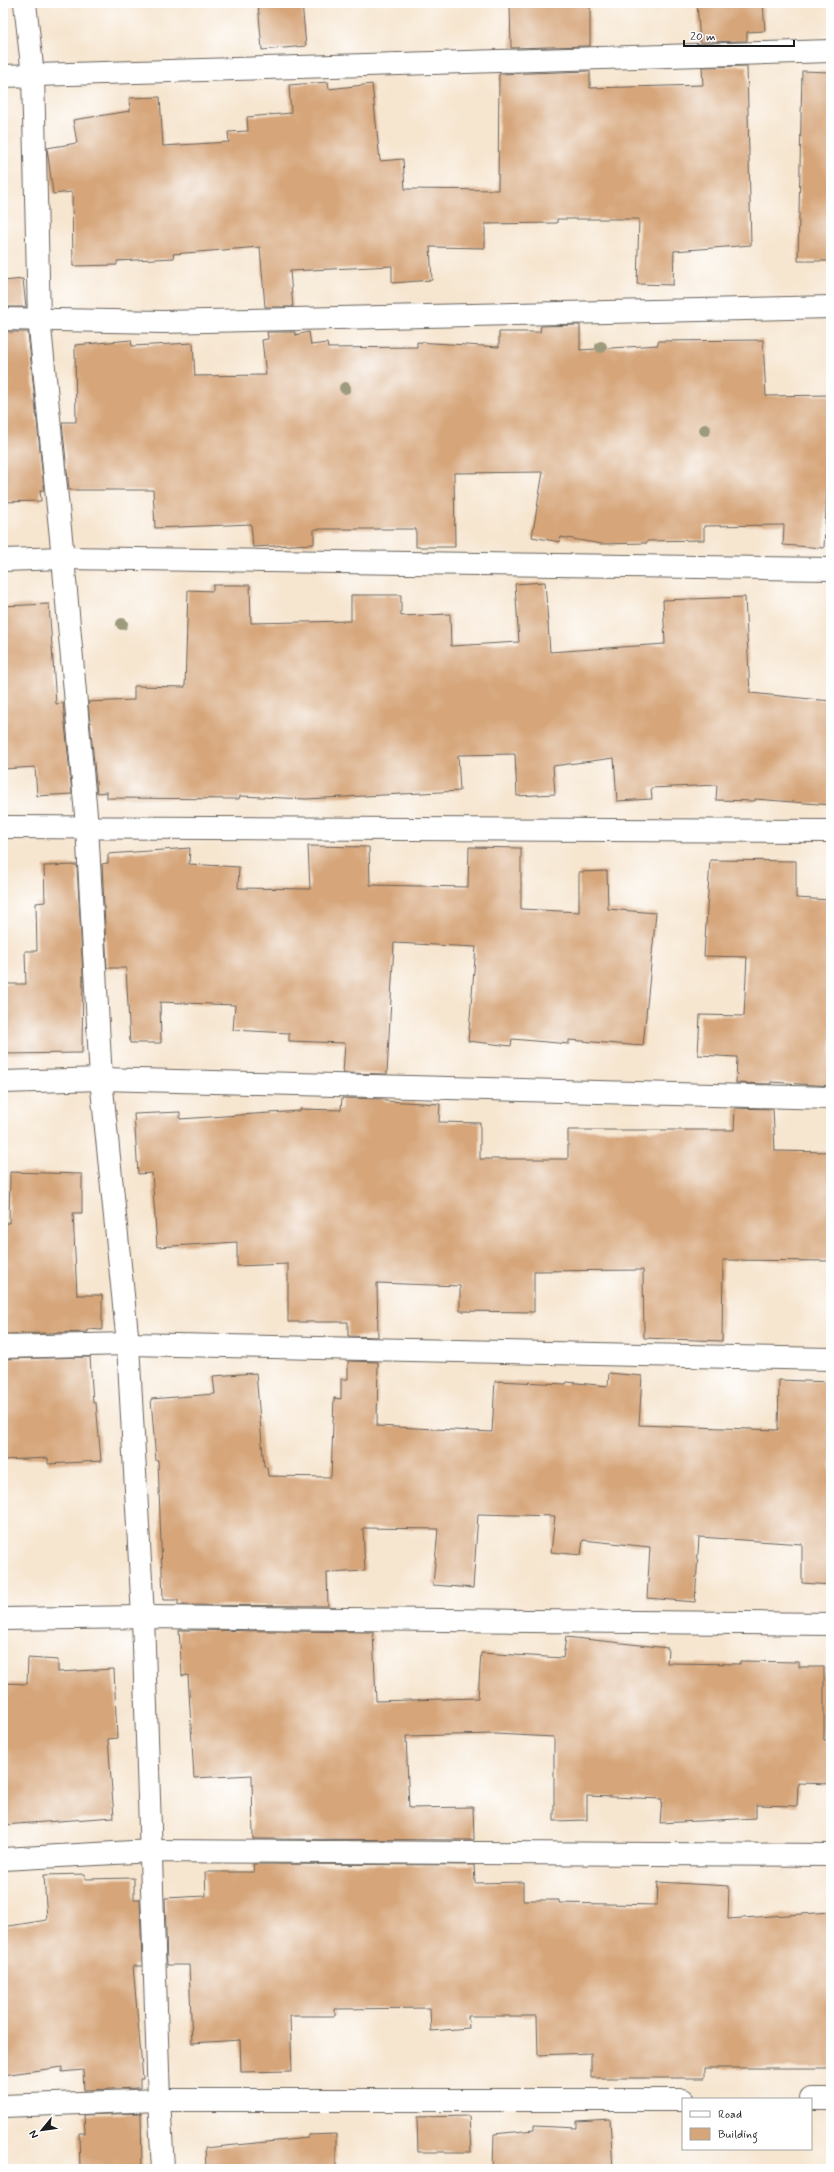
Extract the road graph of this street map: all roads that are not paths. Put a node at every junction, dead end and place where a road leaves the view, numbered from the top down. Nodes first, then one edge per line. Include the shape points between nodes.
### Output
1 (26, 3) edge
2 (831, 51) edge
3 (34, 75) junction
4 (3, 76) edge
5 (831, 307) edge
6 (39, 318) junction
7 (3, 319) edge
8 (64, 558) junction
9 (3, 560) edge
10 (831, 569) edge
11 (87, 826) junction
12 (3, 827) edge
13 (831, 831) edge
14 (101, 1079) junction
15 (3, 1082) edge
16 (831, 1098) edge
17 (128, 1344) junction
18 (3, 1347) edge
19 (831, 1359) edge
20 (143, 1618) junction
21 (3, 1619) edge
22 (831, 1624) edge
23 (152, 1851) junction
24 (831, 1855) edge
25 (3, 1859) edge
26 (812, 2099) edge
27 (831, 2099) edge
28 (159, 2100) junction
29 (682, 2100) edge
30 (3, 2106) edge
31 (163, 2169) edge

1 - 3 street
2 - 3 street
3 - 4 street
3 - 6 street
5 - 6 street via 163,322
6 - 7 street
6 - 8 street
8 - 9 street
8 - 10 street
8 - 11 street
11 - 12 street
11 - 13 street
11 - 14 street
14 - 15 street
14 - 16 street
14 - 17 street
17 - 18 street
17 - 19 street
17 - 20 street
20 - 21 street
20 - 22 street
20 - 23 street
23 - 24 street
23 - 25 street
23 - 28 street
26 - 27 street
28 - 29 street
28 - 30 street
28 - 31 street

